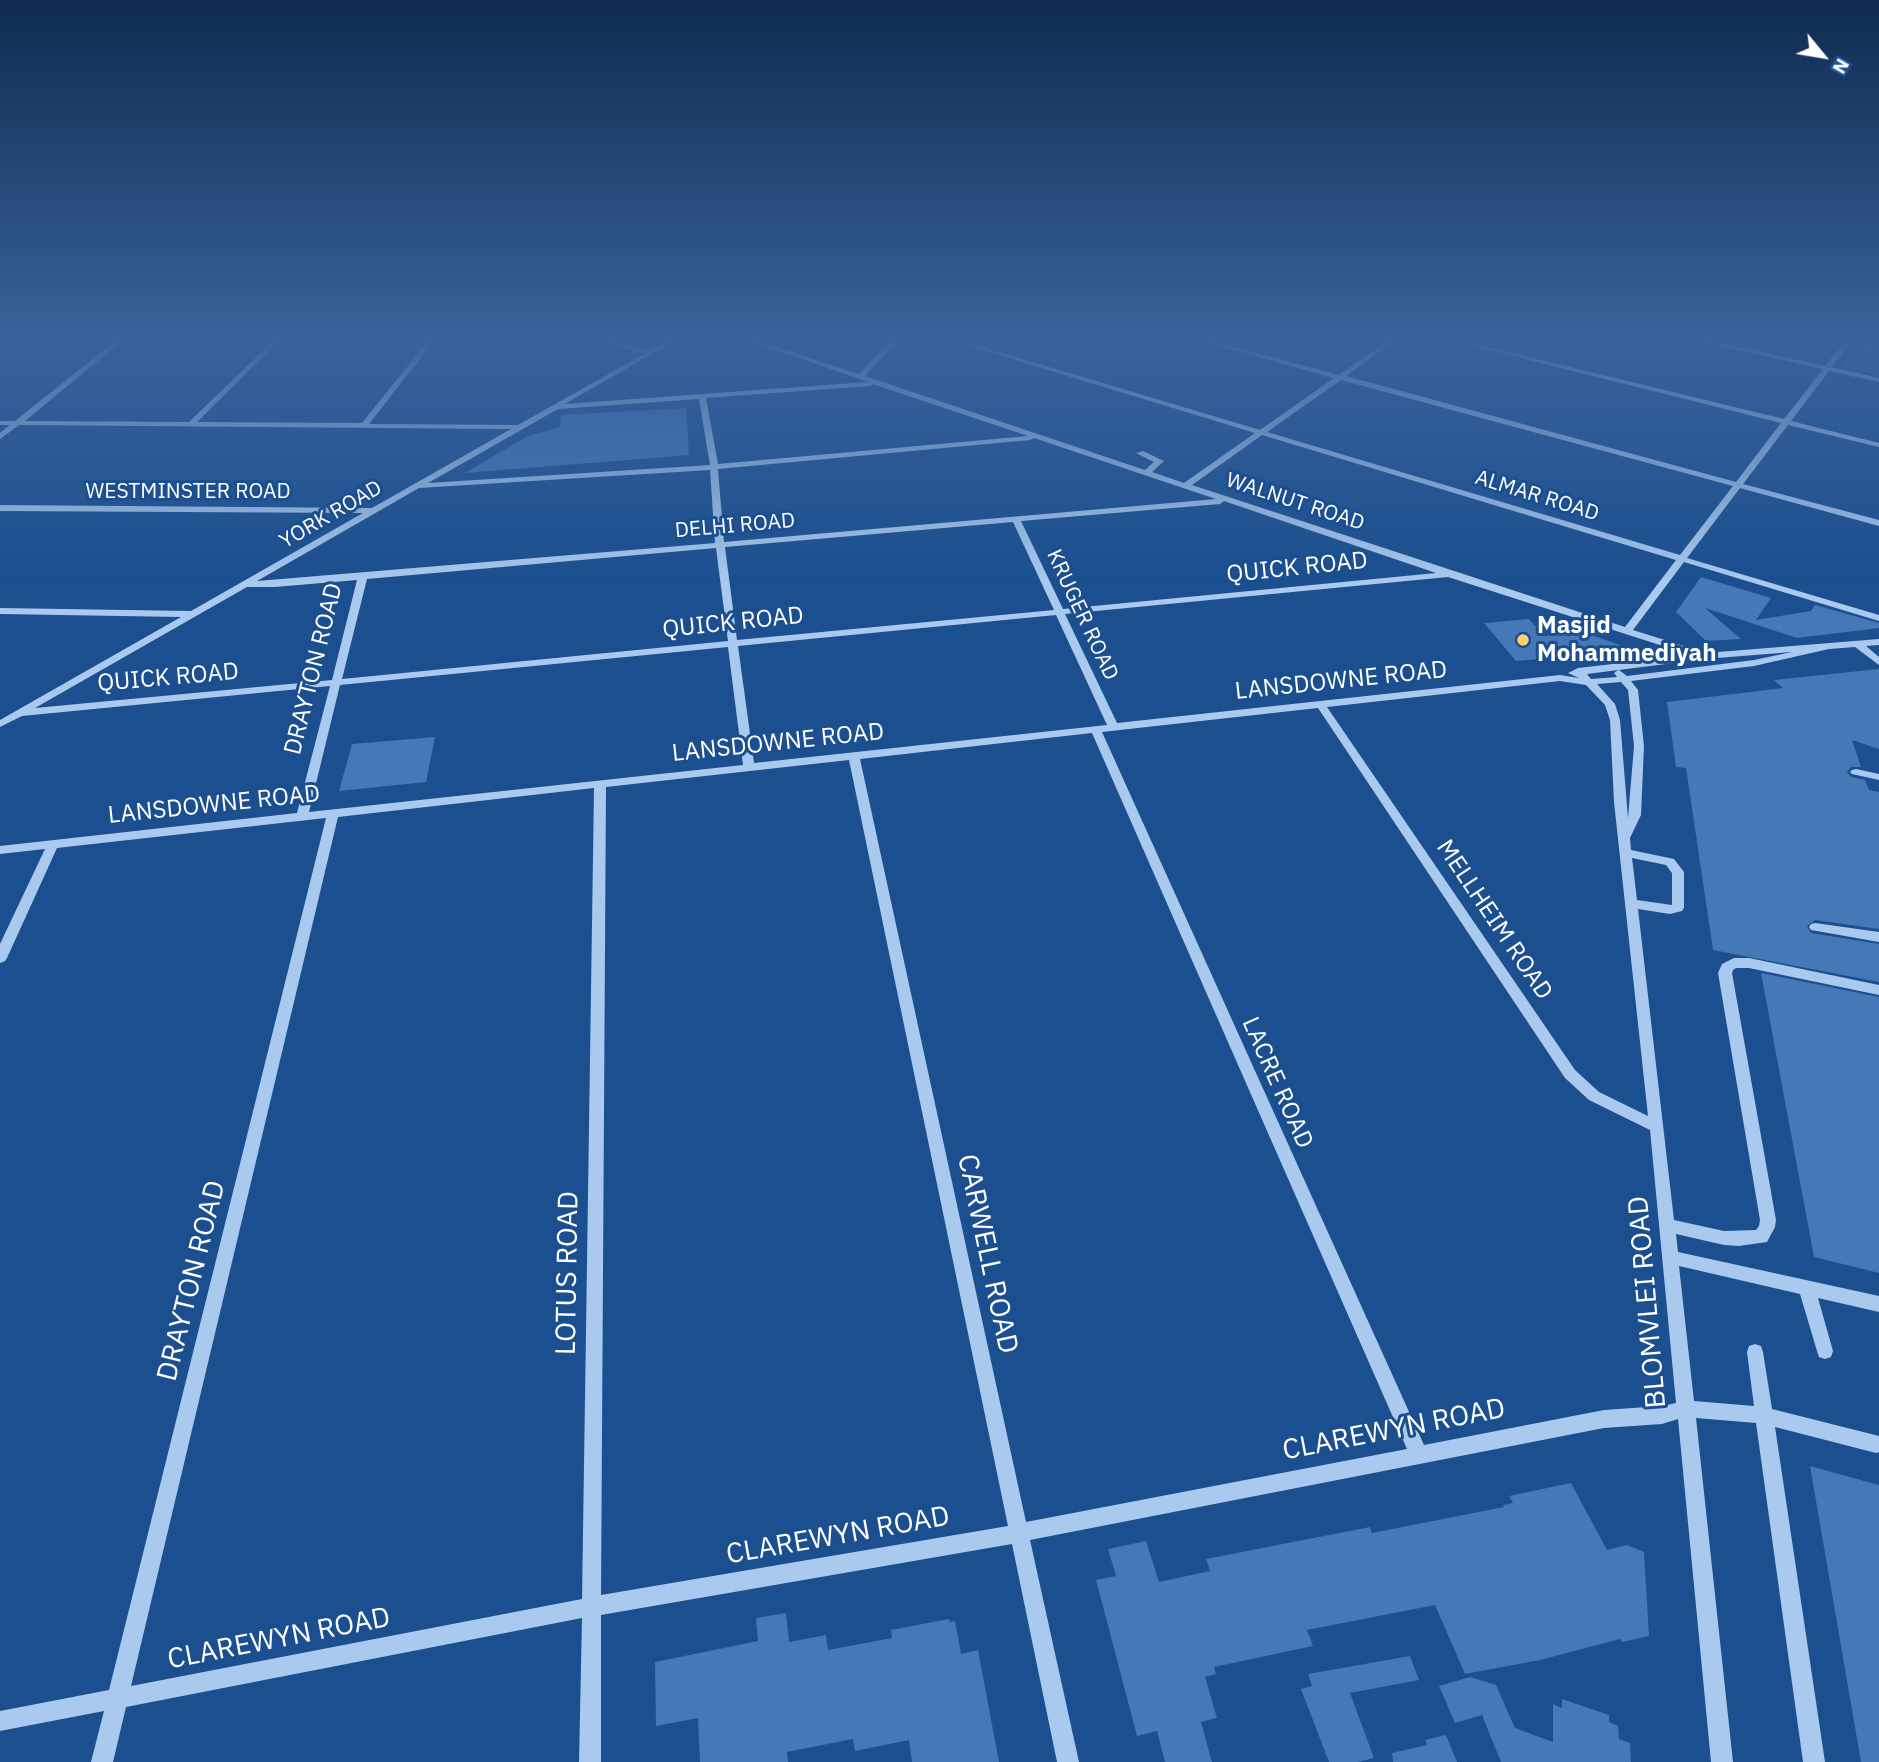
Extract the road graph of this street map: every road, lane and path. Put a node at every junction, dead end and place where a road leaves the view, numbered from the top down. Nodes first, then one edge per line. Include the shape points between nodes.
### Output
1 (22, 419) edge
2 (196, 419) edge
3 (369, 419) edge
4 (532, 419) edge
5 (706, 419) edge
6 (984, 419) edge
7 (1219, 419) edge
8 (1280, 419) edge
9 (1498, 419) edge
10 (1775, 419) edge
11 (1788, 419) edge
12 (0, 422) edge
13 (1786, 422) junction
14 (17, 423) junction
15 (191, 424) junction
16 (365, 424) junction
17 (518, 427) junction
18 (1262, 432) junction
19 (0, 437) edge
20 (1037, 437) junction
21 (1879, 445) edge
22 (1140, 453) dead end
23 (714, 467) junction
24 (1146, 473) junction
25 (1739, 485) junction
26 (415, 486) junction
27 (1185, 486) junction
28 (1227, 500) junction
29 (0, 508) edge
30 (375, 511) junction
31 (1016, 519) junction
32 (1879, 523) edge
33 (720, 545) junction
34 (1683, 558) junction
35 (1449, 574) junction
36 (363, 575) junction
37 (245, 584) junction
38 (0, 611) edge
39 (1059, 612) junction
40 (194, 614) junction
41 (1879, 618) edge
42 (1626, 632) junction
43 (1637, 635) junction
44 (1879, 642) edge
45 (733, 644) junction
46 (1857, 644) junction
47 (1825, 648) junction
48 (1705, 656) junction
49 (1659, 662) junction
50 (1879, 662) edge
51 (1612, 666) junction
52 (1578, 671) junction
53 (1560, 678) junction
54 (1624, 679) junction
55 (334, 682) junction
56 (1588, 682) junction
57 (1321, 705) junction
58 (20, 713) junction
59 (0, 724) edge
60 (1114, 727) junction
61 (1096, 730) junction
62 (854, 756) junction
63 (749, 767) junction
64 (1856, 772) dead end
65 (1879, 777) edge
66 (600, 784) junction
67 (333, 813) junction
68 (302, 817) junction
69 (53, 844) junction
70 (1626, 845) junction
71 (0, 850) edge
72 (1633, 904) junction
73 (1815, 927) dead end
74 (1879, 937) edge
75 (0, 958) edge
76 (1879, 990) edge
77 (1657, 1127) junction
78 (1667, 1225) junction
79 (1670, 1257) junction
80 (1806, 1288) junction
81 (1879, 1304) edge
82 (1825, 1350) dead end
83 (1755, 1352) dead end
84 (1685, 1409) junction
85 (1764, 1416) junction
86 (1876, 1444) dead end
87 (1418, 1453) junction
88 (1020, 1533) junction
89 (590, 1607) junction
90 (117, 1698) junction
91 (0, 1721) edge
92 (102, 1762) edge
93 (590, 1762) edge
94 (1068, 1762) edge
95 (1722, 1762) edge
96 (1814, 1762) edge

1 - 14 street
2 - 15 street
3 - 16 street
4 - 17 street, YORK ROAD
5 - 23 street
6 - 20 street, WALNUT ROAD
7 - 18 street, ALMAR ROAD
8 - 18 street
9 - 25 street
10 - 13 street
11 - 13 street
12 - 14 street
13 - 21 street
13 - 25 street
14 - 15 street
14 - 19 street
15 - 16 street
16 - 17 street
17 - 26 street, YORK ROAD
18 - 27 street
18 - 34 street, ALMAR ROAD
20 - 23 street
20 - 24 street, WALNUT ROAD
22 - 24 street via 1160,461
23 - 26 street
23 - 33 street
24 - 27 street, WALNUT ROAD
25 - 32 street
25 - 34 street
26 - 30 street, YORK ROAD
27 - 28 street, WALNUT ROAD
28 - 31 street, DELHI ROAD
28 - 35 street, WALNUT ROAD
29 - 30 street, WESTMINSTER ROAD
30 - 37 street, YORK ROAD
31 - 33 street, DELHI ROAD
31 - 39 street, KRUGER ROAD
33 - 36 street, DELHI ROAD
33 - 45 street
34 - 41 street, ALMAR ROAD
34 - 42 street
35 - 39 street, QUICK ROAD
35 - 42 street, WALNUT ROAD
36 - 37 street, DELHI ROAD
36 - 55 street, DRAYTON ROAD
37 - 40 street, YORK ROAD
38 - 40 street
39 - 45 street, QUICK ROAD
39 - 60 street, KRUGER ROAD
40 - 58 street, YORK ROAD
42 - 43 street, WALNUT ROAD
43 - 48 street, WALNUT ROAD
43 - 49 street via 1653,648
44 - 46 street, LANSDOWNE ROAD
45 - 55 street, QUICK ROAD
45 - 63 street
46 - 47 street, LANSDOWNE ROAD
46 - 50 street
47 - 48 street, LANSDOWNE ROAD
47 - 54 street, LANSDOWNE ROAD via 1754,663
48 - 49 street, LANSDOWNE ROAD
49 - 51 street, LANSDOWNE ROAD
51 - 52 street, LANSDOWNE ROAD
51 - 54 street, BLOMVLEI ROAD
52 - 53 street, LANSDOWNE ROAD
52 - 56 street, BLOMVLEI ROAD
53 - 56 street, LANSDOWNE ROAD
53 - 57 street, LANSDOWNE ROAD
54 - 56 street, LANSDOWNE ROAD
54 - 70 street, BLOMVLEI ROAD via 1633,690 1639,746 1635,815
55 - 58 street, QUICK ROAD
55 - 68 street, DRAYTON ROAD
56 - 70 street, BLOMVLEI ROAD via 1614,712
57 - 60 street, LANSDOWNE ROAD
57 - 77 street, MELLHEIM ROAD via 1570,1074 1594,1096
58 - 59 street, YORK ROAD
60 - 61 street, LANSDOWNE ROAD
61 - 62 street, LANSDOWNE ROAD
61 - 87 street, LACRE ROAD
62 - 63 street, LANSDOWNE ROAD
62 - 88 street, CARWELL ROAD
63 - 66 street, LANSDOWNE ROAD
64 - 65 street
66 - 67 street, LANSDOWNE ROAD
66 - 89 street, LOTUS ROAD
67 - 68 street, LANSDOWNE ROAD
67 - 90 street, DRAYTON ROAD
68 - 69 street, LANSDOWNE ROAD
69 - 71 street, LANSDOWNE ROAD
69 - 75 street
70 - 72 street, BLOMVLEI ROAD
70 - 72 street via 1670,862 1678,872 1678,908
72 - 77 street, BLOMVLEI ROAD
73 - 74 street
76 - 78 street via 1749,963 1727,967 1767,1227 1761,1237 1739,1239
77 - 78 street, BLOMVLEI ROAD
78 - 79 street, BLOMVLEI ROAD
79 - 80 street
79 - 84 street, BLOMVLEI ROAD
80 - 81 street
80 - 82 street
83 - 85 street
84 - 85 street, CLAREWYN ROAD
84 - 87 street, CLAREWYN ROAD
84 - 95 street, BLOMVLEI ROAD
85 - 86 street, CLAREWYN ROAD
85 - 96 street
87 - 88 street, CLAREWYN ROAD
88 - 89 street, CLAREWYN ROAD
88 - 94 street, CARWELL ROAD
89 - 90 street, CLAREWYN ROAD
89 - 93 street, LOTUS ROAD
90 - 91 street, CLAREWYN ROAD
90 - 92 street, DRAYTON ROAD

